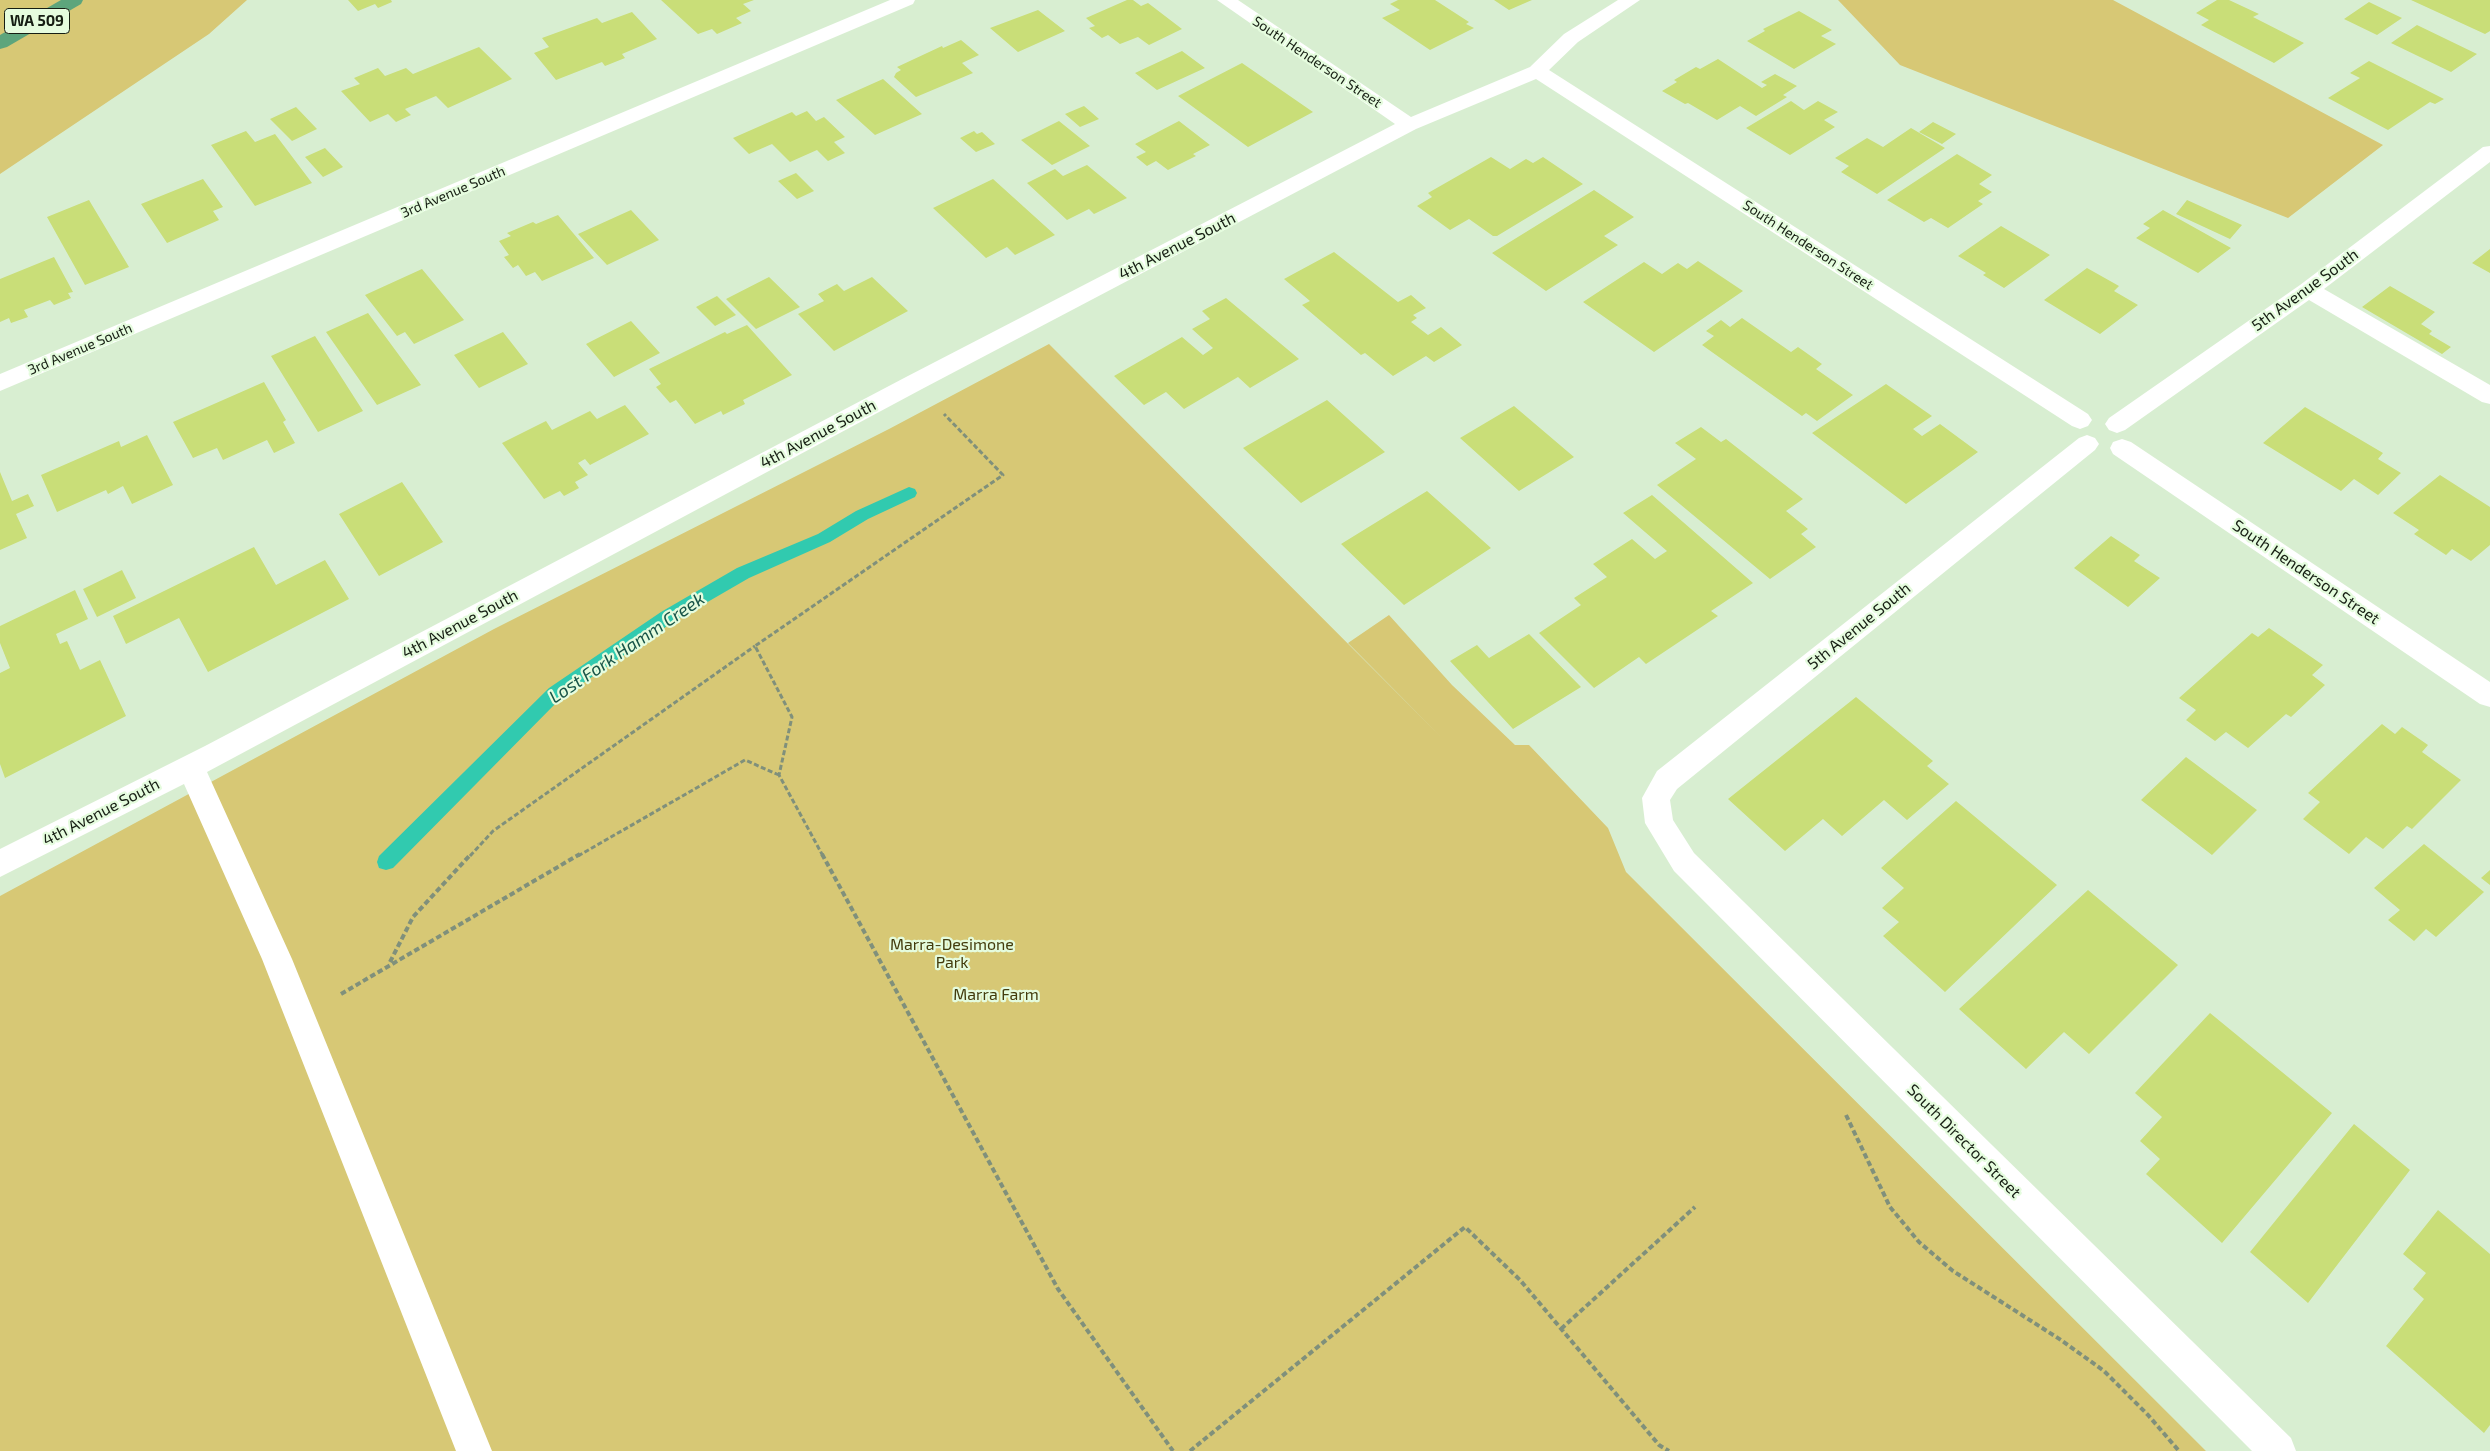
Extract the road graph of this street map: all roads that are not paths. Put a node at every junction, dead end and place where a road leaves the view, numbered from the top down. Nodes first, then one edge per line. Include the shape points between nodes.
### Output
1 (74, 0) edge
2 (906, 0) edge
3 (1226, 0) edge
4 (1631, 0) edge
5 (0, 43) edge
6 (1537, 71) junction
7 (1408, 125) junction
8 (2485, 161) edge
9 (2308, 290) junction
10 (0, 383) edge
11 (2490, 396) edge
12 (2080, 420) junction
13 (2119, 436) junction
14 (2087, 444) junction
15 (2490, 696) edge
16 (190, 766) junction
17 (1659, 823) joint
18 (0, 864) edge
19 (474, 1451) edge
20 (2278, 1451) edge

1 - 5 highway, WA 509
2 - 10 street, 3rd Avenue South
3 - 7 street, South Henderson Street
4 - 6 street, 4th Avenue South via 1571,38
6 - 7 street, 4th Avenue South
6 - 12 street, South Henderson Street
7 - 16 street, 4th Avenue South
8 - 9 street, 5th Avenue South
9 - 11 street
9 - 13 street, 5th Avenue South
12 - 13 street, South Henderson Street via 2093,416
12 - 14 street via 2076,429
13 - 14 street via 2106,452
13 - 15 street, South Henderson Street
14 - 17 street, 5th Avenue South via 1667,780 1656,798
16 - 18 street, 4th Avenue South
16 - 19 street via 277,959
17 - 20 street, South Director Street via 1684,862

